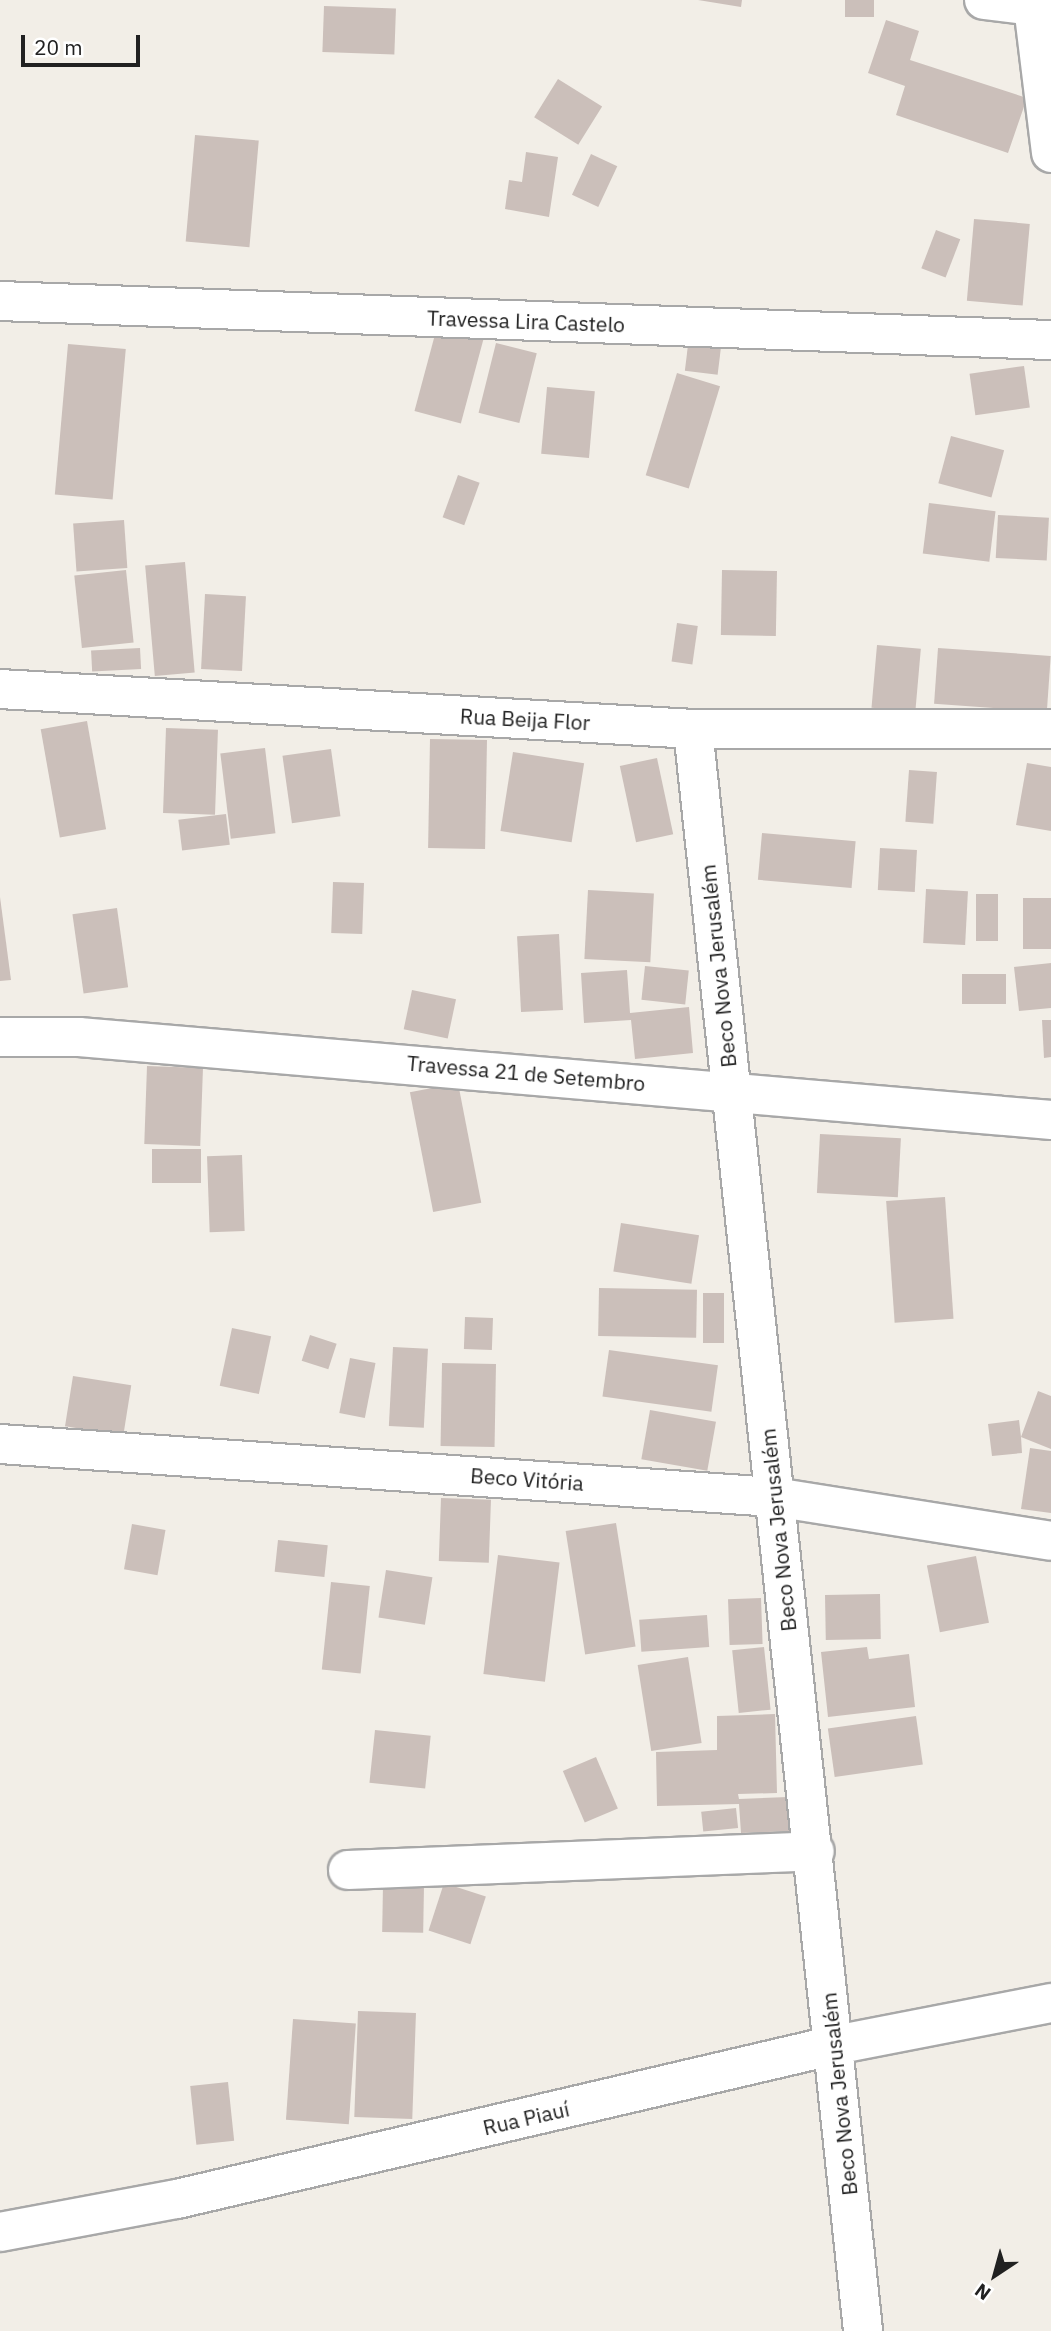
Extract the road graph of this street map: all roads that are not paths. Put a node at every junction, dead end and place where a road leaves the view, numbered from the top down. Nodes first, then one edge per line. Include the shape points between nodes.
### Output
1 (984, 0) edge
2 (1034, 3) edge
3 (1051, 153) edge
4 (0, 301) edge
5 (1051, 340) edge
6 (0, 689) edge
7 (693, 729) junction
8 (1051, 729) edge
9 (0, 1037) edge
10 (732, 1090) junction
11 (1051, 1120) edge
12 (0, 1444) edge
13 (774, 1497) junction
14 (1051, 1541) edge
15 (815, 1851) junction
16 (348, 1870) dead end
17 (1051, 2003) edge
18 (835, 2045) junction
19 (0, 2232) edge
20 (863, 2331) edge

1 - 2 street
2 - 3 street
4 - 5 street, Travessa Lira Castelo
6 - 7 street, Rua Beija Flor
7 - 8 street, Rua Beija Flor
7 - 10 street, Beco Nova Jerusalém
9 - 10 street, Travessa 21 de Setembro via 79,1037
10 - 11 street, Travessa 21 de Setembro
10 - 13 street, Beco Nova Jerusalém
12 - 13 street, Beco Vitória
13 - 14 street, Beco Vitória
13 - 15 street, Beco Nova Jerusalém
15 - 16 street
15 - 18 street, Beco Nova Jerusalém
17 - 18 street, Rua Piauí
18 - 19 street, Rua Piauí via 191,2196
18 - 20 street, Beco Nova Jerusalém

